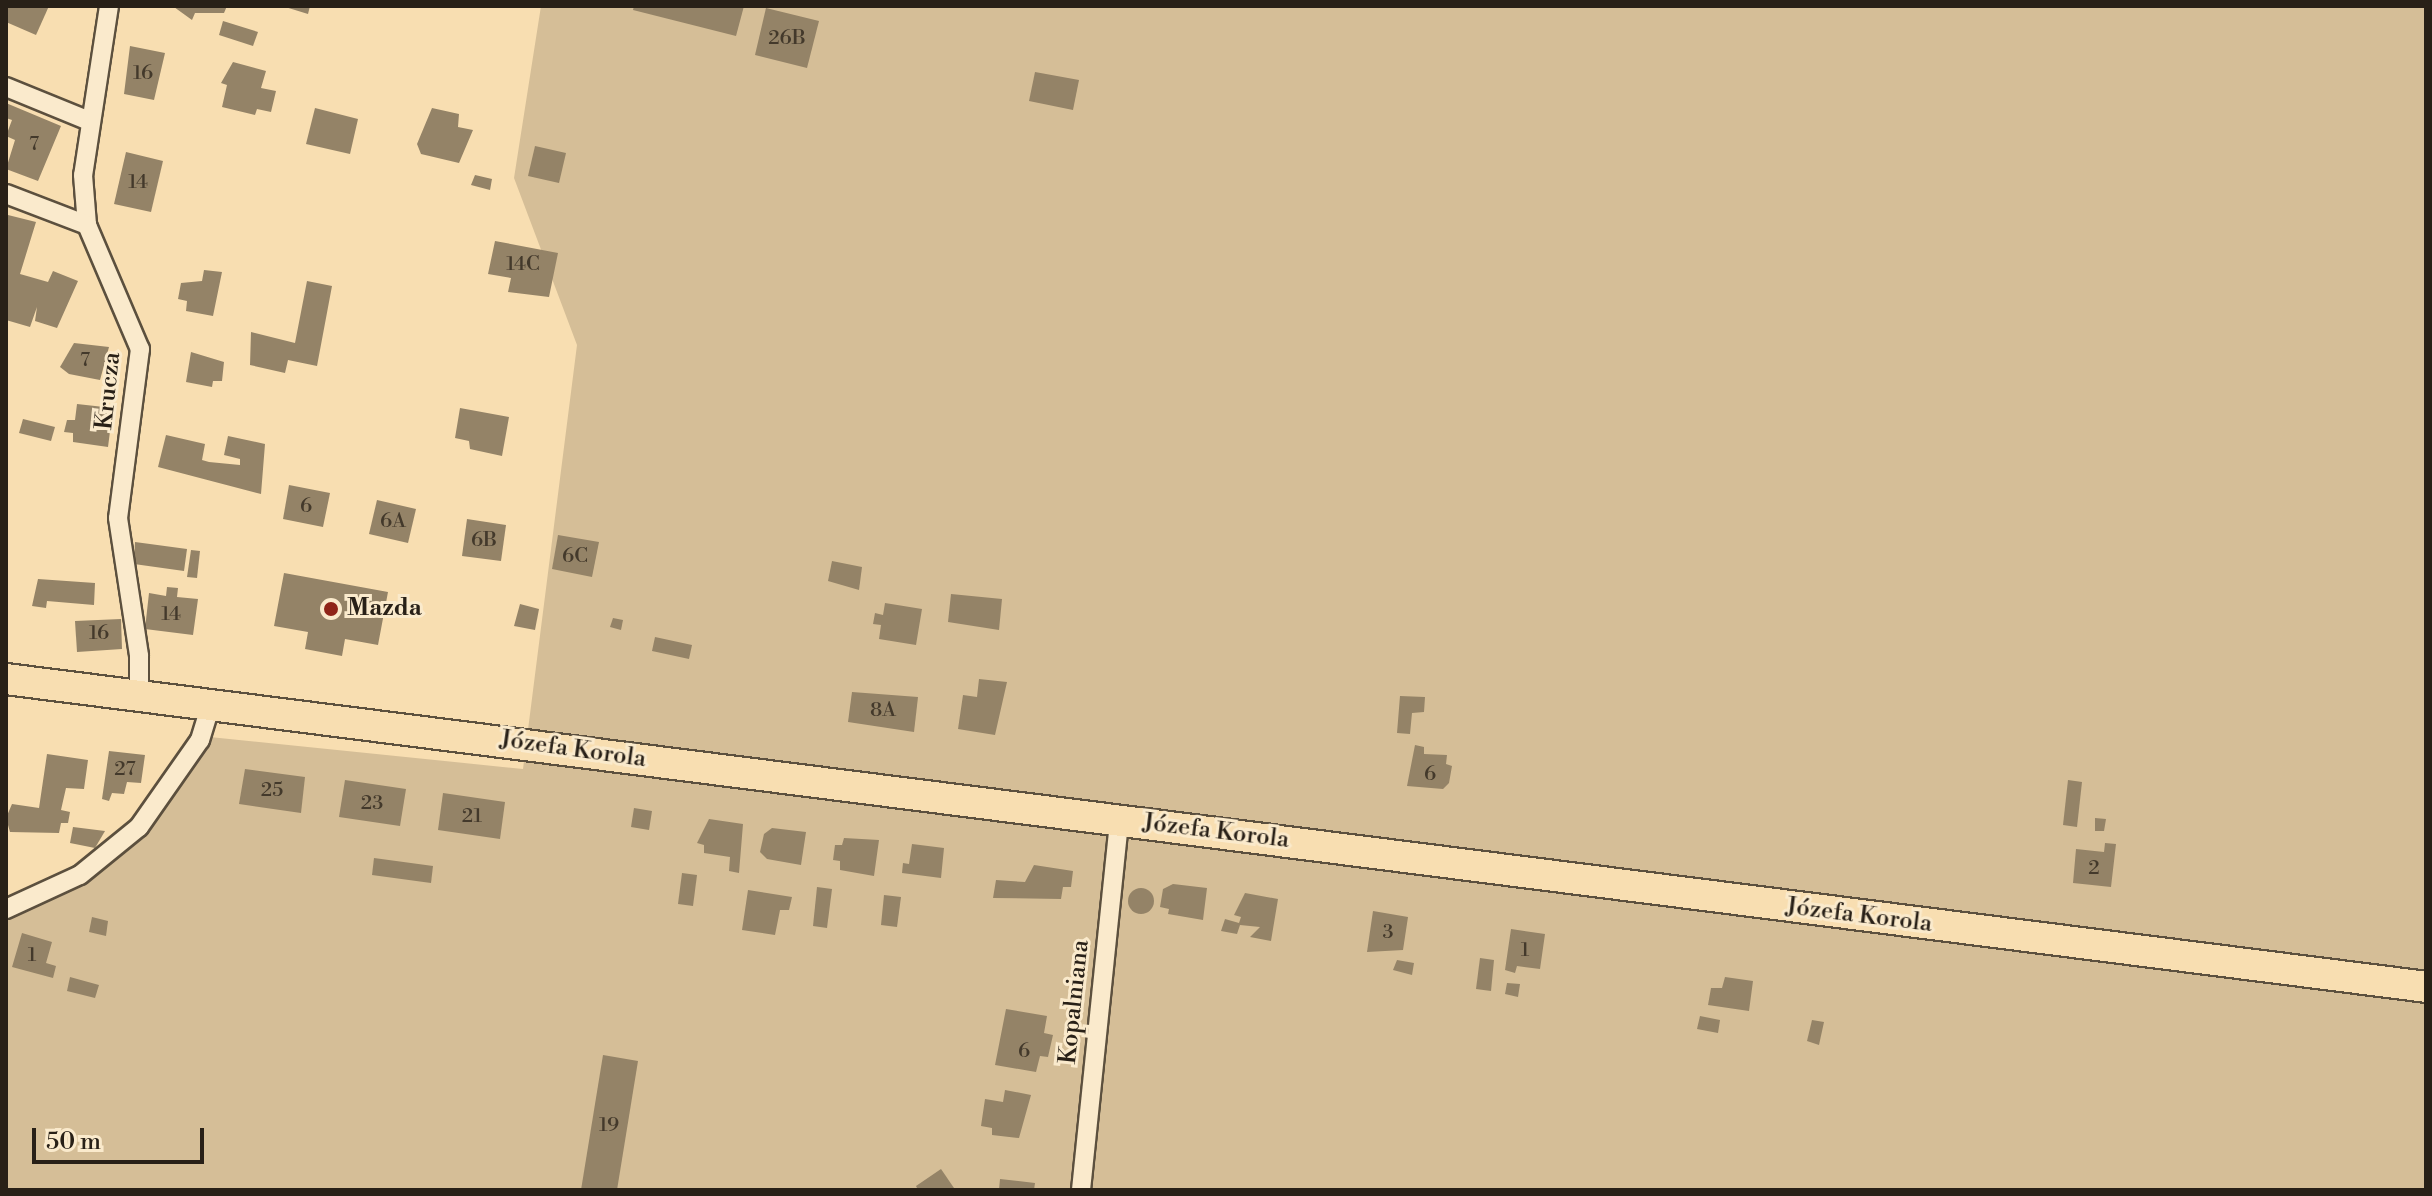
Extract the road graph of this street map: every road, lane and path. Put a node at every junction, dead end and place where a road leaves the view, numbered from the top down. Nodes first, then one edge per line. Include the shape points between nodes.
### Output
1 (109, 6) edge
2 (6, 87) edge
3 (87, 120) junction
4 (6, 194) edge
5 (87, 225) junction
6 (6, 679) edge
7 (139, 696) junction
8 (211, 704) junction
9 (1119, 820) junction
10 (6, 909) edge
11 (2426, 987) edge
12 (1081, 1190) edge

1 - 3 street, Krucza
2 - 3 street
3 - 5 street, Krucza
4 - 5 street
5 - 7 street, Krucza via 140,349 118,518 139,656
6 - 7 highway, Józefa Korola
7 - 8 highway, Józefa Korola
8 - 9 highway, Józefa Korola
8 - 10 street via 200,740 139,827 80,875
9 - 11 highway, Józefa Korola
9 - 12 street, Kopalniana

